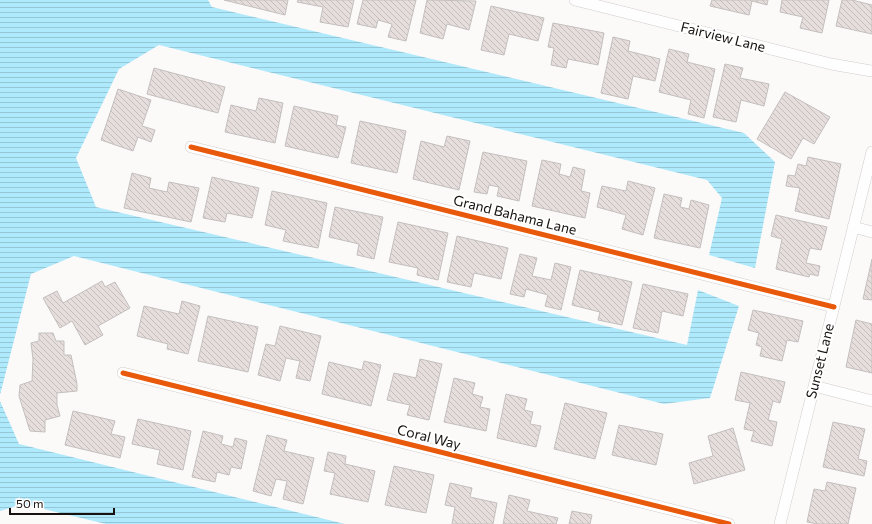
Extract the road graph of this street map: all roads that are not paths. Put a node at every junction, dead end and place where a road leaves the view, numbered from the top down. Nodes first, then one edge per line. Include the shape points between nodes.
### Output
1 (575, 0) edge
2 (872, 71) edge
3 (191, 148) dead end
4 (872, 152) edge
5 (853, 227) junction
6 (872, 232) edge
7 (834, 307) junction
8 (123, 373) dead end
9 (814, 386) junction
10 (872, 401) edge
11 (730, 524) edge
12 (780, 524) edge

1 - 2 street, Fairview Lane via 832,64
3 - 7 street, Grand Bahama Lane
4 - 5 street, Sunset Lane
5 - 6 street
5 - 7 street, Sunset Lane
7 - 9 street, Sunset Lane
8 - 11 street, Coral Way
9 - 10 street
9 - 12 street, Sunset Lane

